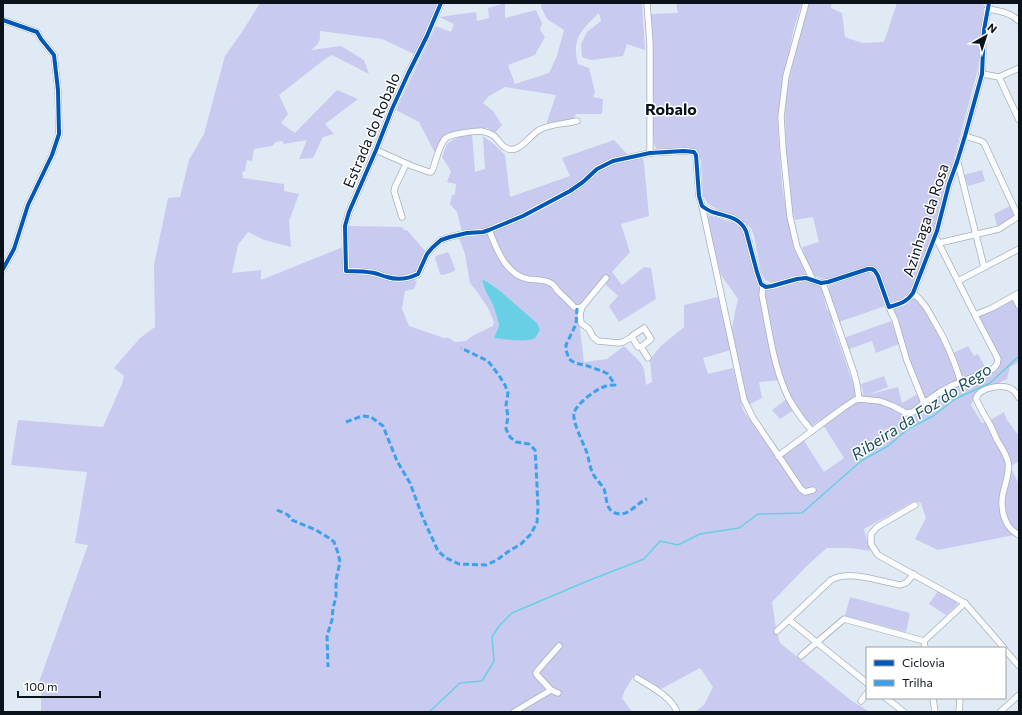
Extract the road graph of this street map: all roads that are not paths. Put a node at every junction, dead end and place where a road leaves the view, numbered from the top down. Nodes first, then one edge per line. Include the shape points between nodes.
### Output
1 (441, 3) edge
2 (647, 3) edge
3 (806, 3) edge
4 (988, 6) edge
5 (3, 20) edge
6 (1019, 21) edge
7 (1019, 68) edge
8 (982, 74) junction
9 (999, 77) junction
10 (1019, 120) edge
11 (577, 121) dead end
12 (965, 136) junction
13 (376, 150) junction
14 (650, 152) junction
15 (957, 162) junction
16 (406, 164) junction
17 (702, 206) junction
18 (1018, 216) edge
19 (402, 217) dead end
20 (489, 230) junction
21 (976, 234) junction
22 (935, 236) junction
23 (939, 243) junction
24 (1019, 249) edge
25 (984, 267) junction
26 (3, 269) edge
27 (606, 278) dead end
28 (813, 280) junction
29 (958, 281) junction
30 (823, 283) junction
31 (764, 286) junction
32 (913, 293) junction
33 (1016, 295) edge
34 (1019, 306) edge
35 (582, 307) junction
36 (889, 307) junction
37 (975, 315) junction
38 (632, 337) junction
39 (638, 346) dead end
40 (648, 358) dead end
41 (961, 382) junction
42 (1019, 398) edge
43 (859, 399) junction
44 (924, 404) junction
45 (812, 431) junction
46 (778, 456) junction
47 (813, 490) dead end
48 (915, 505) dead end
49 (1019, 535) edge
50 (914, 574) junction
51 (965, 603) junction
52 (789, 620) junction
53 (777, 631) dead end
54 (924, 641) junction
55 (817, 642) junction
56 (559, 646) dead end
57 (925, 647) edge
58 (1002, 647) edge
59 (1006, 651) edge
60 (801, 656) dead end
61 (1019, 666) edge
62 (637, 678) dead end
63 (866, 682) edge
64 (551, 690) junction
65 (558, 693) dead end
66 (866, 694) edge
67 (1019, 695) edge
68 (887, 699) edge
69 (933, 699) edge
70 (960, 699) edge
71 (861, 701) dead end
72 (514, 712) edge
73 (677, 712) edge
74 (904, 712) edge
75 (935, 712) edge
76 (959, 712) edge
77 (1000, 712) edge

1 - 13 street, Estrada do Robalo via 398,95
2 - 14 street via 650,44
3 - 28 street via 786,76 781,117 790,217 797,246
4 - 6 street via 1008,13
4 - 8 street, Azinhaga da Rosa
5 - 26 street via 37,32 54,55 59,134 28,205 14,249
7 - 9 street
8 - 9 street
8 - 12 street, Azinhaga da Rosa
9 - 10 street
11 - 16 street via 546,127 513,149 504,148 487,132 449,136 444,141 431,172
12 - 15 street, Azinhaga da Rosa
12 - 18 street via 984,143
13 - 16 street
13 - 20 street, Estrada do Robalo via 348,212 346,271 376,273 399,279 413,276 418,274 427,254 441,240 467,232
14 - 17 street via 694,152 697,158 698,190
14 - 20 street via 613,161 597,169 583,182 553,200
15 - 21 street
15 - 22 street, Azinhaga da Rosa
16 - 19 street via 394,191
17 - 31 street via 732,217 744,226 760,282
17 - 46 street via 744,400
18 - 21 street via 999,230
20 - 35 street via 507,266 514,272 527,279 552,284 574,307
21 - 23 street
21 - 25 street
22 - 23 street, Azinhaga da Rosa
22 - 32 street, Azinhaga da Rosa
23 - 29 street, Azinhaga da Rosa
24 - 25 street
25 - 29 street
27 - 35 street
28 - 30 street
28 - 31 street via 797,279
29 - 37 street, Azinhaga da Rosa
30 - 36 street, Azinhaga da Rosa via 872,269 878,276
30 - 43 street via 854,373
31 - 45 street via 762,295 780,376 792,404
32 - 36 street, Azinhaga da Rosa via 904,303
32 - 41 street via 925,304 939,328
33 - 34 street
33 - 37 street
35 - 38 street via 581,322 598,341 619,343
36 - 44 street
37 - 41 street, Azinhaga da Rosa via 998,356 998,362 993,370
38 - 39 street
38 - 40 street via 644,328 651,339 641,347
41 - 44 street via 940,392
42 - 49 street via 1013,390 1003,386 990,387 976,397 1008,462 1002,504 1004,518 1007,525
43 - 44 street via 880,401 906,413 913,412
43 - 45 street
45 - 46 street
46 - 47 street via 801,489 805,492
48 - 50 street via 877,527 871,534 871,544 878,555
50 - 51 street
50 - 52 street via 902,585 864,577 835,577
51 - 54 street
51 - 58 street
52 - 53 street
52 - 55 street
54 - 55 street via 844,619
54 - 57 street
55 - 60 street
55 - 63 street
56 - 64 street via 536,673
59 - 61 street
62 - 73 street via 672,702
64 - 65 street
64 - 72 street
66 - 71 street
67 - 77 street
68 - 74 street
69 - 75 street
70 - 76 street

